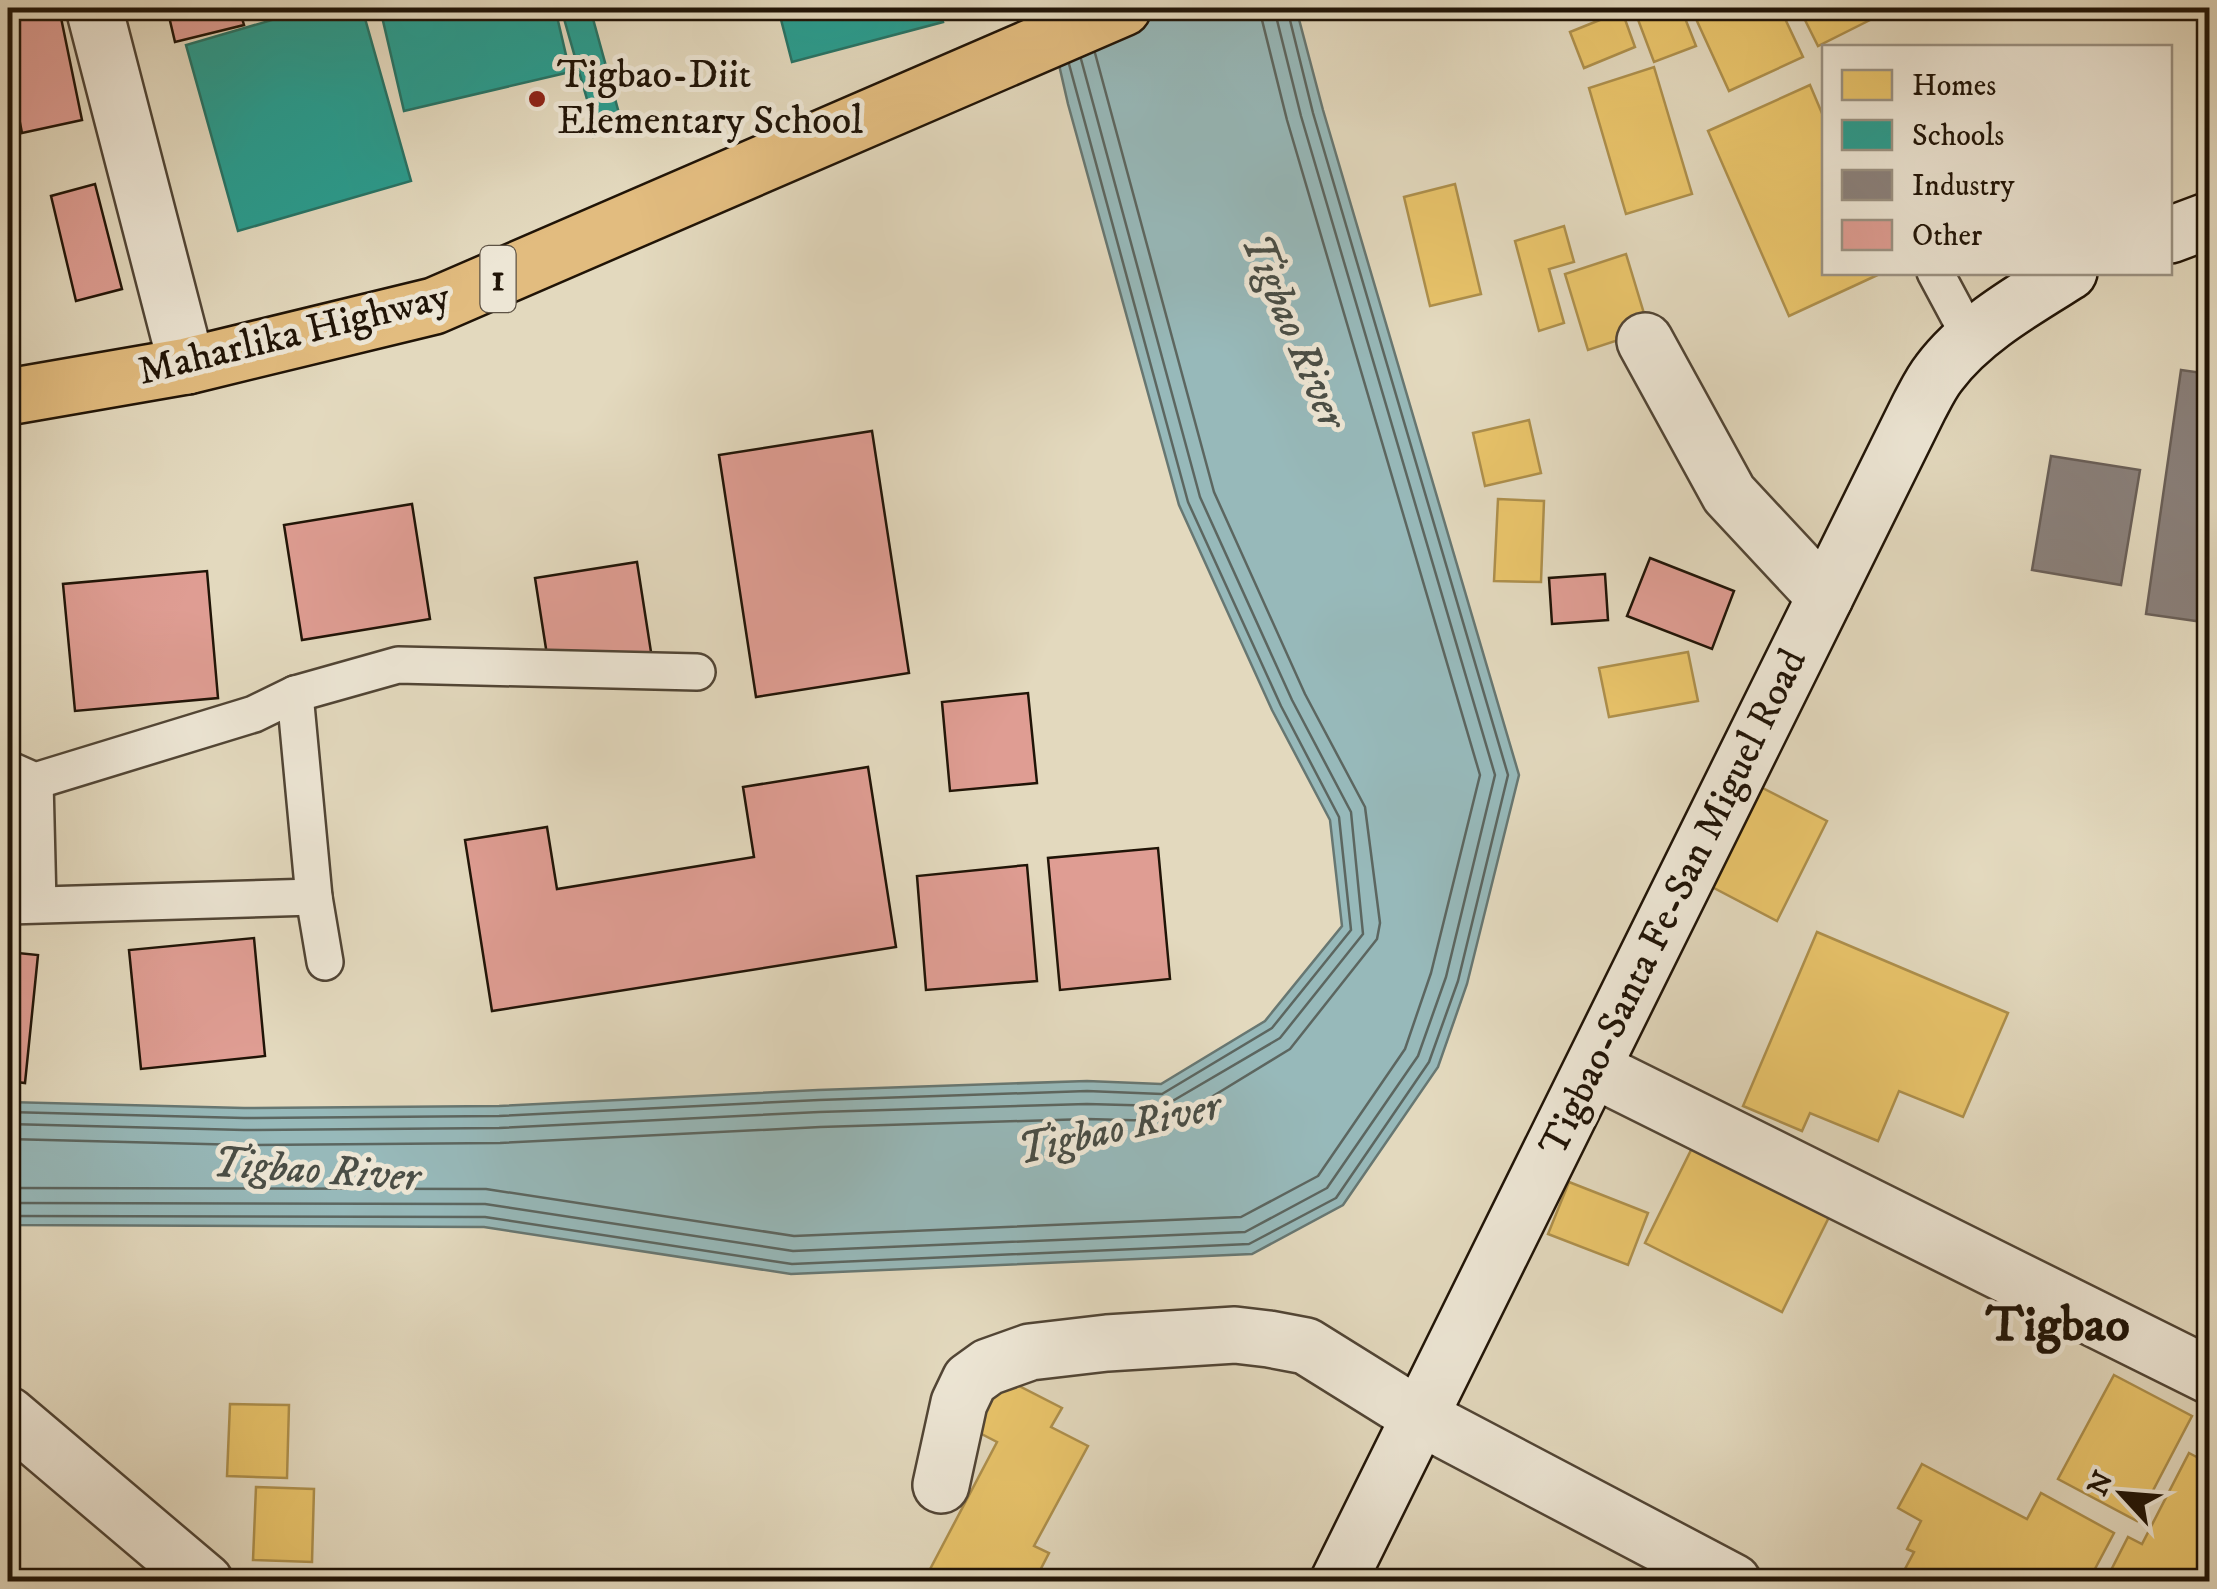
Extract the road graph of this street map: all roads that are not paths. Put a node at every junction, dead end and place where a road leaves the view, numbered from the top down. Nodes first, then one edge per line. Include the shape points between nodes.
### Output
1 (94, 8) edge
2 (1123, 8) edge
3 (2210, 220) edge
4 (2172, 234) edge
5 (1937, 275) edge
6 (2064, 275) edge
7 (1972, 340) junction
8 (1645, 341) dead end
9 (187, 366) junction
10 (8, 398) edge
11 (1825, 597) junction
12 (696, 672) dead end
13 (296, 694) junction
14 (21, 775) edge
15 (314, 897) junction
16 (23, 905) edge
17 (325, 962) dead end
18 (1592, 1069) junction
19 (2210, 1376) edge
20 (8, 1415) edge
21 (1420, 1417) junction
22 (941, 1484) dead end
23 (204, 1582) edge
24 (1338, 1582) edge
25 (1733, 1582) edge

1 - 9 street
2 - 9 highway, Maharlika Highway / 1 via 434,306
3 - 4 street
5 - 7 lane
6 - 7 street, Tigbao-Santa Fe-San Miguel Road
7 - 11 street, Tigbao-Santa Fe-San Miguel Road via 1939,372 1918,407
8 - 11 street via 1729,494
9 - 10 highway, Maharlika Highway / 1
11 - 18 street, Tigbao-Santa Fe-San Miguel Road
12 - 13 lane via 398,665
13 - 14 lane via 254,714
13 - 15 lane
14 - 16 lane
15 - 16 lane
15 - 17 lane
18 - 19 street
18 - 21 street, Tigbao-Santa Fe-San Miguel Road
20 - 23 street
21 - 22 street via 1306,1346 1269,1339 1235,1335 1030,1352 970,1380
21 - 24 street, Tigbao-Santa Fe-San Miguel Road
21 - 25 street

